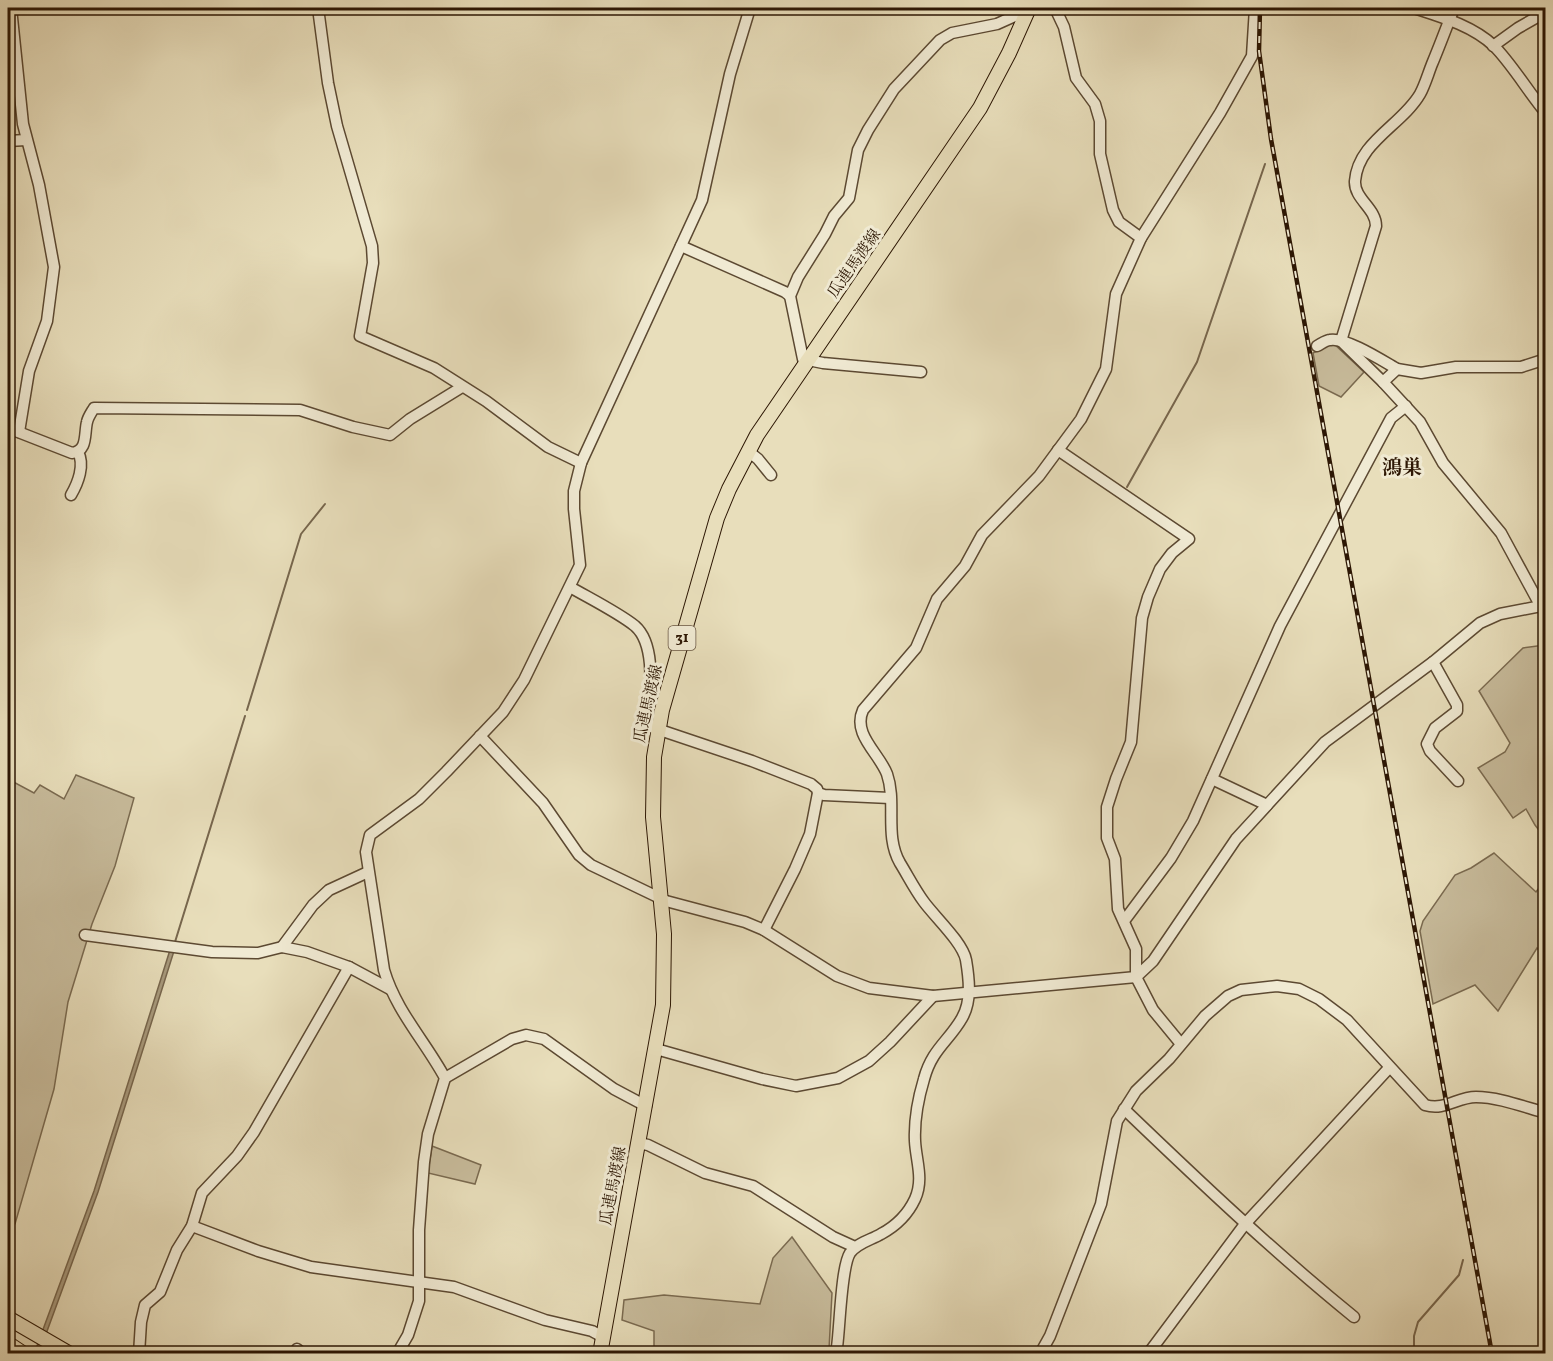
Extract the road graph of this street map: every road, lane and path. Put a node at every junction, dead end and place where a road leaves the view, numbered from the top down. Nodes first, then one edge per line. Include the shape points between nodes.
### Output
1 (11, 8) edge
2 (318, 8) edge
3 (750, 8) edge
4 (1055, 8) edge
5 (1255, 8) edge
6 (1414, 8) edge
7 (1454, 8) edge
8 (1028, 9) edge
9 (1545, 12) edge
10 (1450, 20) junction
11 (1494, 46) junction
12 (1545, 113) edge
13 (26, 140) junction
14 (8, 141) edge
15 (1142, 238) junction
16 (681, 246) junction
17 (790, 296) junction
18 (1341, 342) junction
19 (1317, 346) dead end
20 (809, 359) junction
21 (1545, 359) edge
22 (1397, 369) junction
23 (921, 372) dead end
24 (1383, 382) junction
25 (462, 387) junction
26 (1406, 406) junction
27 (8, 428) edge
28 (19, 432) junction
29 (1058, 450) junction
30 (748, 451) junction
31 (78, 452) junction
32 (581, 463) junction
33 (771, 475) dead end
34 (71, 495) dead end
35 (570, 587) junction
36 (1543, 605) edge
37 (1433, 662) junction
38 (658, 730) junction
39 (480, 736) junction
40 (1212, 779) junction
41 (1458, 781) dead end
42 (818, 793) junction
43 (890, 798) junction
44 (1267, 806) junction
45 (368, 872) junction
46 (660, 897) junction
47 (1124, 921) junction
48 (764, 930) junction
49 (85, 935) dead end
50 (282, 947) junction
51 (349, 967) junction
52 (1136, 977) junction
53 (390, 989) junction
54 (969, 992) junction
55 (933, 996) junction
56 (1181, 1044) junction
57 (656, 1049) junction
58 (1389, 1068) junction
59 (445, 1078) junction
60 (646, 1106) junction
61 (1124, 1109) junction
62 (1545, 1113) edge
63 (639, 1143) junction
64 (1245, 1224) junction
65 (192, 1226) junction
66 (855, 1247) junction
67 (418, 1281) junction
68 (1354, 1317) dead end
69 (8, 1318) edge
70 (603, 1337) junction
71 (8, 1344) edge
72 (8, 1350) edge
73 (14, 1353) edge
74 (23, 1353) edge
75 (70, 1353) edge
76 (139, 1353) edge
77 (397, 1353) edge
78 (600, 1353) edge
79 (834, 1353) edge
80 (1040, 1353) edge
81 (1148, 1353) edge

1 - 13 street
2 - 25 street via 337,126 372,246 373,263 360,336 434,368
3 - 16 street via 730,74 702,200
4 - 15 street via 1064,27 1076,78 1095,104 1100,121 1100,154 1113,210 1119,222
5 - 15 street via 1252,56
6 - 10 street
7 - 10 street
8 - 17 street via 997,24 946,36 894,89 862,139 849,198 834,216
8 - 20 main road, 瓜連馬渡線 / 31 via 980,108
9 - 11 street
10 - 11 street
10 - 18 street via 1420,93 1408,111 1368,149 1357,170 1356,191 1376,218 1376,226
11 - 12 street
13 - 14 street
13 - 28 street via 39,185 54,267 47,321 29,371
15 - 29 street via 1116,294 1106,369 1081,419
16 - 17 street
16 - 32 street
17 - 20 street via 803,358
18 - 19 street via 1331,339
18 - 22 street via 1370,352
18 - 24 street
20 - 23 street
20 - 30 main road, 瓜連馬渡線 / 31
21 - 22 street via 1521,367 1456,367 1421,373
22 - 24 street
24 - 26 street
25 - 31 street via 390,435 300,410 94,408
25 - 32 street via 548,447
26 - 36 street via 1420,422 1443,463 1501,533
26 - 40 street via 1391,418 1280,626
27 - 28 street
28 - 31 street
29 - 43 street via 1039,476 982,535 965,566 937,599 916,648 859,718 860,728 886,771
29 - 47 street via 1189,539 1160,569 1148,597 1142,618 1131,742 1107,807 1107,838 1115,859 1118,909
30 - 33 street
30 - 38 main road, 瓜連馬渡線 / 31 via 717,518
31 - 34 street via 82,458 80,471
32 - 35 street via 574,491 580,565
35 - 38 street via 636,627 644,639 650,670 648,726
35 - 39 street via 524,680 503,712
36 - 37 street via 1500,614 1480,624
37 - 41 street via 1457,711 1435,728 1426,744
37 - 44 street via 1325,742
38 - 42 street via 752,761 801,781
38 - 46 main road, 瓜連馬渡線 / 31 via 652,790
39 - 45 street via 419,799 370,835 366,852
39 - 46 street via 543,802 579,855 591,865
40 - 44 street
40 - 47 street via 1171,858
42 - 43 street
42 - 48 street via 810,834
43 - 54 street via 891,833 899,861 922,899 962,947
44 - 52 street via 1236,838 1153,961
45 - 50 street via 329,890
45 - 53 street
46 - 48 street
46 - 57 main road, 瓜連馬渡線 / 31 via 665,969
47 - 52 street via 1136,949
48 - 55 street via 837,976 868,988
49 - 50 street via 212,952 258,953
50 - 51 street
51 - 53 street
51 - 65 street via 254,1132 202,1193
52 - 54 street
52 - 56 street via 1153,1010
53 - 59 street
54 - 55 street
54 - 66 street via 963,1017 930,1059 924,1078 916,1111 920,1174 916,1197 905,1216
55 - 57 street via 869,1061 838,1078 796,1086
56 - 58 street via 1228,996 1241,990 1277,986 1299,989 1319,999 1347,1020
56 - 61 street
57 - 60 main road, 瓜連馬渡線 / 31
58 - 62 street via 1425,1105 1441,1107 1483,1097
58 - 64 street
59 - 60 street via 512,1039 526,1035 544,1039 614,1089
59 - 67 street via 424,1162
60 - 63 main road, 瓜連馬渡線 / 31
61 - 64 street
61 - 80 street via 1113,1135 1101,1204
63 - 66 street via 705,1173 753,1186
63 - 70 main road, 瓜連馬渡線 / 31
64 - 68 street
64 - 81 street
65 - 67 street via 311,1267
65 - 76 street via 177,1250 160,1292 145,1305
66 - 79 street via 844,1274
67 - 70 street via 454,1287
67 - 77 street via 419,1301 414,1320
69 - 75 main road
70 - 78 main road, 瓜連馬渡線 / 31
71 - 74 highway
72 - 73 highway

